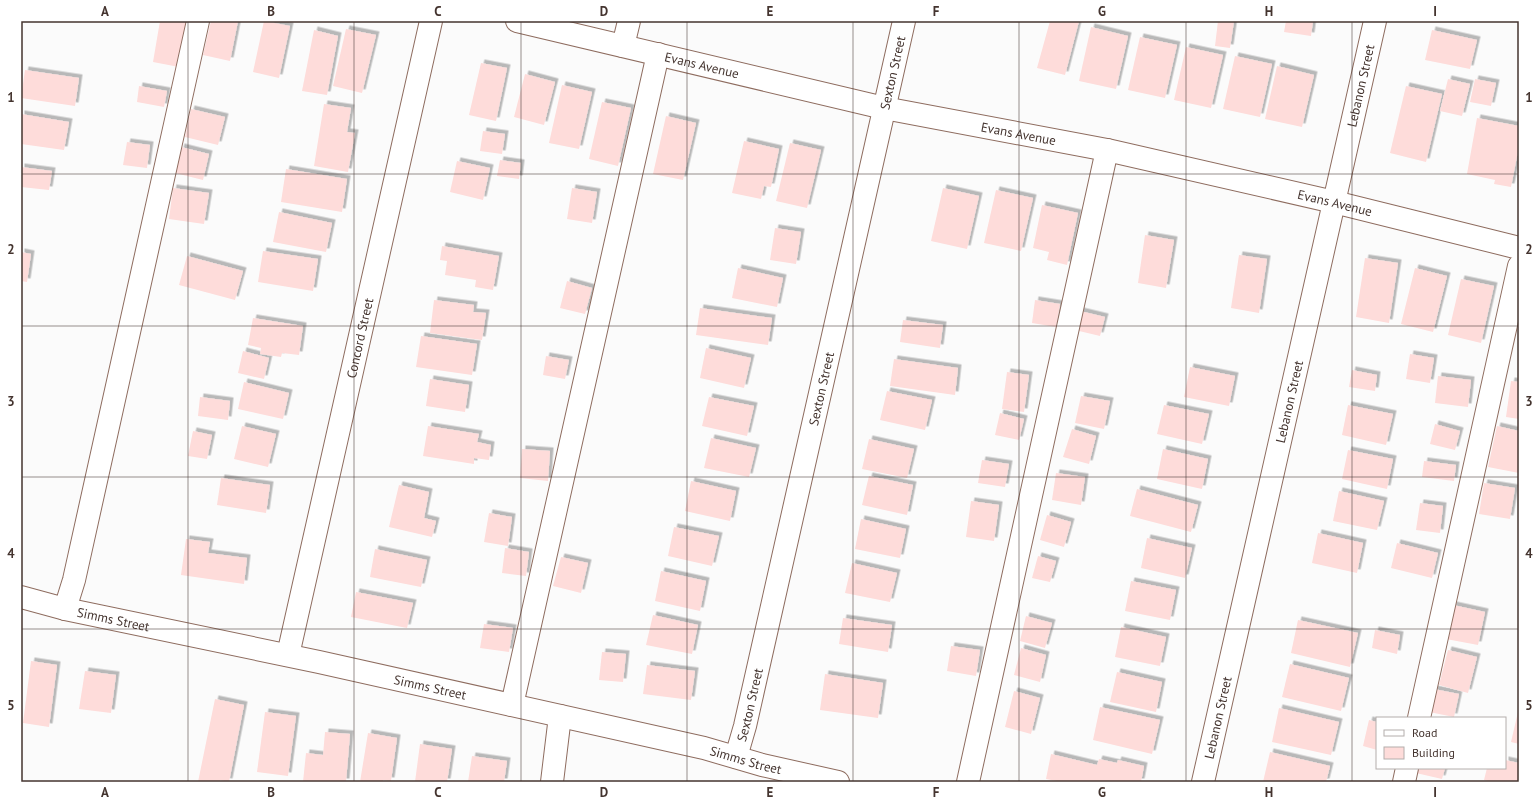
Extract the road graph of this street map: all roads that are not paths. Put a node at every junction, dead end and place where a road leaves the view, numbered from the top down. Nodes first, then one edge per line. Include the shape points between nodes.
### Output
1 (198, 21) edge
2 (431, 21) edge
3 (517, 21) edge
4 (629, 21) edge
5 (904, 21) edge
6 (1375, 21) edge
7 (623, 46) junction
8 (658, 54) junction
9 (884, 108) junction
10 (1107, 150) junction
11 (1334, 202) junction
12 (1519, 248) edge
13 (1519, 266) edge
14 (21, 597) edge
15 (65, 609) junction
16 (288, 655) junction
17 (512, 705) junction
18 (560, 716) junction
19 (1418, 717) edge
20 (736, 757) junction
21 (1407, 769) edge
22 (552, 782) edge
23 (838, 782) edge
24 (968, 782) edge
25 (1203, 782) edge
26 (1404, 782) edge

1 - 15 street via 74,580
2 - 16 street, Concord Street
3 - 7 street, Evans Avenue
4 - 7 street
5 - 9 street, Sexton Street
6 - 11 street, Lebanon Street
7 - 8 street, Evans Avenue
8 - 9 street, Evans Avenue
8 - 17 street
9 - 10 street, Evans Avenue
9 - 20 street, Sexton Street via 747,718
10 - 11 street, Evans Avenue
10 - 24 street
11 - 12 street, Evans Avenue
11 - 25 street, Lebanon Street
13 - 19 street
14 - 15 street, Simms Street
15 - 16 street, Simms Street
16 - 17 street, Simms Street
17 - 18 street, Simms Street
18 - 20 street, Simms Street
18 - 22 street
20 - 23 street, Simms Street
21 - 26 street

